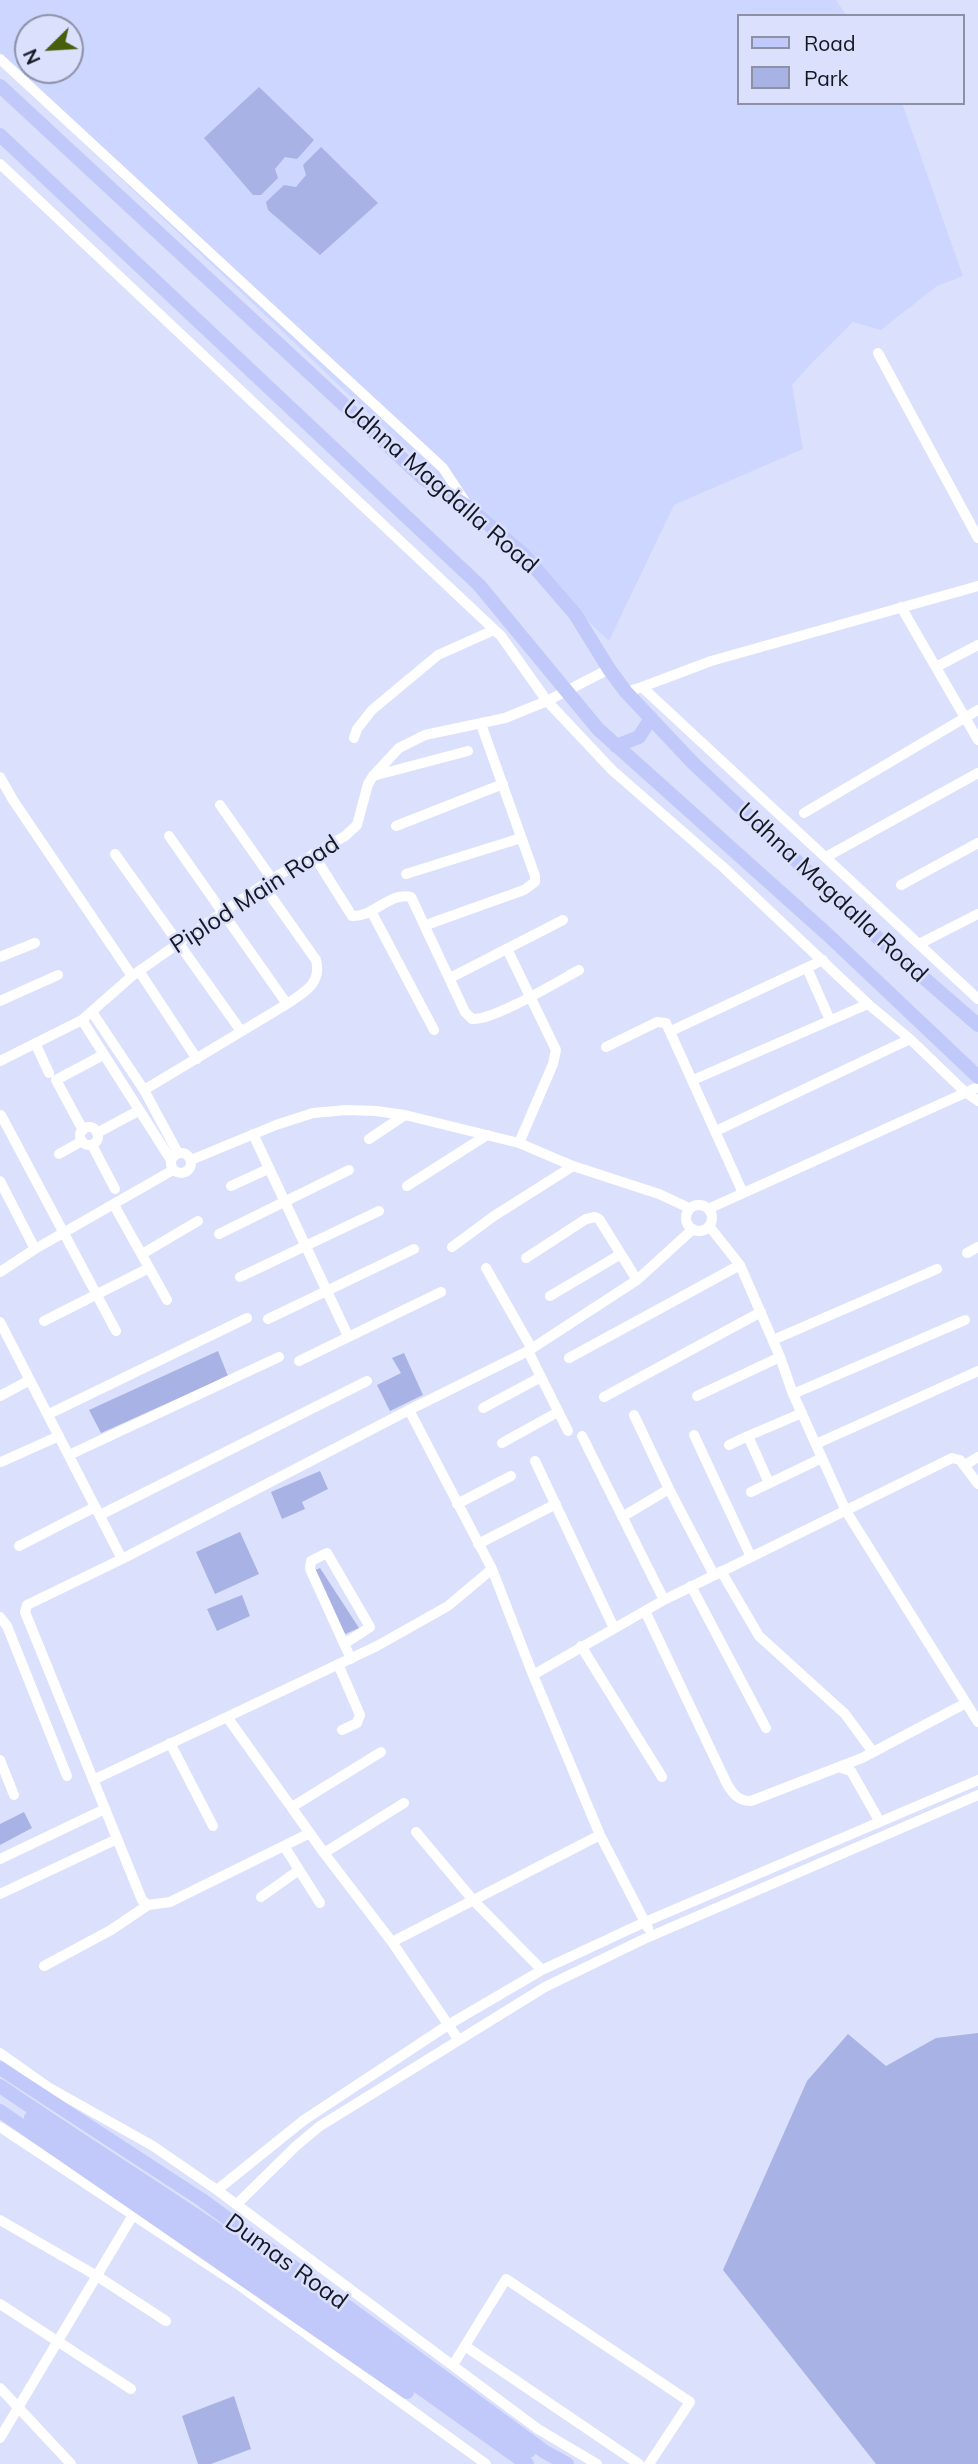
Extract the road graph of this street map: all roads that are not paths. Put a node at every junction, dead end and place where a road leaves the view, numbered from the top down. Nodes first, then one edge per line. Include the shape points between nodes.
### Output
1 (0, 59) edge
2 (0, 86) edge
3 (0, 135) edge
4 (0, 164) edge
5 (878, 353) dead end
6 (468, 507) junction
7 (978, 538) edge
8 (978, 586) edge
9 (901, 607) junction
10 (494, 630) junction
11 (978, 645) edge
12 (936, 667) junction
13 (608, 669) junction
14 (642, 687) junction
15 (565, 690) junction
16 (626, 692) junction
17 (547, 701) junction
18 (978, 710) edge
19 (651, 718) junction
20 (965, 718) junction
21 (481, 724) junction
22 (354, 738) dead end
23 (978, 740) edge
24 (616, 746) junction
25 (468, 751) dead end
26 (978, 773) edge
27 (373, 776) junction
28 (0, 777) edge
29 (503, 784) junction
30 (220, 805) dead end
31 (804, 813) dead end
32 (396, 826) dead end
33 (169, 836) dead end
34 (522, 838) junction
35 (978, 843) edge
36 (115, 854) dead end
37 (313, 854) junction
38 (826, 857) junction
39 (407, 874) dead end
40 (268, 882) junction
41 (901, 885) dead end
42 (371, 911) junction
43 (223, 912) junction
44 (978, 914) edge
45 (563, 920) dead end
46 (426, 925) junction
47 (35, 943) dead end
48 (180, 944) junction
49 (919, 944) junction
50 (507, 949) junction
51 (0, 957) edge
52 (823, 960) junction
53 (807, 968) junction
54 (579, 970) dead end
55 (136, 974) junction
56 (58, 975) dead end
57 (450, 978) junction
58 (530, 997) junction
59 (978, 999) edge
60 (0, 1002) edge
61 (287, 1004) junction
62 (868, 1004) junction
63 (92, 1012) junction
64 (82, 1020) junction
65 (830, 1020) junction
66 (978, 1025) edge
67 (433, 1030) dead end
68 (241, 1031) junction
69 (671, 1031) junction
70 (910, 1039) junction
71 (36, 1045) junction
72 (606, 1047) dead end
73 (103, 1055) junction
74 (1, 1058) edge
75 (197, 1059) junction
76 (49, 1073) dead end
77 (693, 1080) junction
78 (978, 1082) edge
79 (144, 1090) junction
80 (964, 1091) junction
81 (978, 1101) edge
82 (138, 1111) junction
83 (1, 1115) edge
84 (405, 1115) junction
85 (716, 1131) junction
86 (253, 1134) junction
87 (487, 1135) junction
88 (86, 1139) junction
89 (369, 1139) dead end
90 (519, 1143) junction
91 (59, 1154) dead end
92 (191, 1160) junction
93 (174, 1161) junction
94 (573, 1166) junction
95 (268, 1168) junction
96 (349, 1170) dead end
97 (0, 1181) edge
98 (231, 1186) dead end
99 (407, 1186) dead end
100 (115, 1189) dead end
101 (743, 1193) junction
102 (284, 1202) junction
103 (114, 1205) junction
104 (689, 1208) junction
105 (709, 1209) junction
106 (379, 1211) dead end
107 (198, 1221) dead end
108 (709, 1226) junction
109 (693, 1229) junction
110 (63, 1233) junction
111 (219, 1234) dead end
112 (305, 1246) junction
113 (452, 1247) dead end
114 (978, 1247) edge
115 (35, 1249) junction
116 (414, 1250) dead end
117 (967, 1253) dead end
118 (142, 1254) junction
119 (621, 1254) junction
120 (526, 1258) dead end
121 (740, 1265) junction
122 (149, 1268) junction
123 (486, 1268) dead end
124 (937, 1269) dead end
125 (0, 1271) edge
126 (240, 1277) dead end
127 (637, 1280) junction
128 (327, 1291) junction
129 (441, 1292) dead end
130 (97, 1295) junction
131 (550, 1296) dead end
132 (167, 1300) dead end
133 (761, 1312) junction
134 (247, 1318) dead end
135 (268, 1319) dead end
136 (965, 1320) dead end
137 (44, 1321) dead end
138 (0, 1322) edge
139 (116, 1331) dead end
140 (348, 1336) junction
141 (773, 1340) junction
142 (12, 1346) junction
143 (530, 1350) junction
144 (0, 1352) edge
145 (279, 1357) dead end
146 (780, 1357) junction
147 (569, 1358) dead end
148 (299, 1361) dead end
149 (978, 1371) edge
150 (541, 1377) junction
151 (30, 1380) junction
152 (367, 1381) dead end
153 (793, 1394) junction
154 (0, 1396) edge
155 (697, 1396) dead end
156 (604, 1397) dead end
157 (483, 1408) dead end
158 (409, 1410) junction
159 (558, 1412) junction
160 (802, 1413) junction
161 (49, 1415) junction
162 (634, 1415) dead end
163 (568, 1431) dead end
164 (694, 1435) dead end
165 (59, 1436) junction
166 (582, 1436) dead end
167 (748, 1436) junction
168 (502, 1443) dead end
169 (816, 1444) junction
170 (729, 1445) dead end
171 (69, 1455) junction
172 (978, 1457) edge
173 (822, 1458) junction
174 (535, 1461) dead end
175 (1, 1462) edge
176 (965, 1465) junction
177 (511, 1476) dead end
178 (769, 1483) junction
179 (978, 1484) edge
180 (669, 1489) junction
181 (751, 1492) dead end
182 (457, 1504) junction
183 (555, 1504) junction
184 (97, 1511) junction
185 (846, 1511) junction
186 (622, 1517) junction
187 (478, 1544) junction
188 (19, 1546) dead end
189 (751, 1557) junction
190 (122, 1559) junction
191 (492, 1569) junction
192 (718, 1573) junction
193 (691, 1586) junction
194 (664, 1600) junction
195 (645, 1611) junction
196 (0, 1617) edge
197 (614, 1628) junction
198 (344, 1644) junction
199 (581, 1646) junction
200 (351, 1659) junction
201 (338, 1664) junction
202 (533, 1675) junction
203 (966, 1703) junction
204 (227, 1717) junction
205 (978, 1722) edge
206 (766, 1728) dead end
207 (342, 1730) dead end
208 (170, 1743) junction
209 (381, 1752) dead end
210 (873, 1752) junction
211 (0, 1760) edge
212 (838, 1768) junction
213 (67, 1776) dead end
214 (662, 1777) dead end
215 (93, 1780) junction
216 (978, 1780) edge
217 (14, 1795) dead end
218 (978, 1795) edge
219 (404, 1803) dead end
220 (292, 1807) junction
221 (105, 1809) junction
222 (880, 1822) junction
223 (213, 1826) dead end
224 (416, 1832) dead end
225 (310, 1833) junction
226 (600, 1835) junction
227 (117, 1839) junction
228 (284, 1846) junction
229 (324, 1853) junction
230 (0, 1859) edge
231 (299, 1870) junction
232 (0, 1894) edge
233 (261, 1897) dead end
234 (473, 1900) junction
235 (320, 1903) dead end
236 (148, 1905) junction
237 (645, 1922) junction
238 (651, 1936) junction
239 (392, 1942) junction
240 (44, 1966) dead end
241 (542, 1970) junction
242 (448, 2025) junction
243 (458, 2039) junction
244 (0, 2053) edge
245 (0, 2068) edge
246 (0, 2086) edge
247 (0, 2096) edge
248 (0, 2111) edge
249 (0, 2127) edge
250 (217, 2190) junction
251 (237, 2204) junction
252 (133, 2215) junction
253 (0, 2220) edge
254 (97, 2276) junction
255 (0, 2304) edge
256 (166, 2321) dead end
257 (58, 2342) junction
258 (465, 2346) junction
259 (453, 2365) junction
260 (0, 2388) edge
261 (131, 2389) dead end
262 (19, 2409) junction
263 (0, 2438) edge
264 (72, 2464) edge
265 (486, 2464) edge
266 (513, 2464) edge
267 (527, 2464) edge
268 (550, 2464) edge
269 (567, 2464) edge
270 (597, 2464) edge
271 (639, 2464) edge
272 (649, 2464) edge

1 - 6 street via 443,468
2 - 6 main road, Udhna Magdalla Road via 424,479
3 - 15 main road, Udhna Magdalla Road via 479,585
4 - 10 street
5 - 7 street
6 - 13 main road, Udhna Magdalla Road via 506,537 553,587
8 - 9 street
9 - 12 street
9 - 14 street via 711,661
10 - 17 street
10 - 22 street via 438,655 372,710
11 - 12 street
12 - 20 street
13 - 15 street, Piplod Main Road
13 - 16 main road, Udhna Magdalla Road
14 - 16 street
14 - 38 street
15 - 17 street, Piplod Main Road
15 - 24 main road, Udhna Magdalla Road
16 - 19 main road, Udhna Magdalla Road
17 - 21 street, Piplod Main Road
17 - 52 street via 612,770
18 - 20 street
19 - 24 main road via 639,737
19 - 66 main road, Udhna Magdalla Road via 860,920
20 - 23 street
20 - 31 street
21 - 27 street, Piplod Main Road via 413,740
21 - 29 street
24 - 78 main road, Udhna Magdalla Road via 827,934
25 - 27 street
26 - 38 street
27 - 37 street, Piplod Main Road via 357,825
28 - 55 street
29 - 32 street
29 - 34 street
30 - 40 street
33 - 43 street
34 - 39 street
34 - 46 street via 535,876 530,887
35 - 41 street
36 - 48 street
37 - 40 street, Piplod Main Road
37 - 42 street via 348,913 356,917
38 - 49 street
40 - 43 street, Piplod Main Road
40 - 61 street via 318,968 311,987
42 - 46 street via 407,895
42 - 67 street
43 - 48 street, Piplod Main Road
43 - 61 street
44 - 49 street
45 - 50 street
46 - 57 street
47 - 51 street
48 - 55 street, Piplod Main Road
48 - 68 street
49 - 59 street
50 - 57 street
50 - 58 street
52 - 53 street
52 - 62 street
53 - 65 street
53 - 69 street
54 - 58 street
55 - 63 street, Piplod Main Road
55 - 75 street
56 - 60 street
57 - 58 street via 471,1019
58 - 90 street via 556,1056
61 - 68 street
62 - 65 street
62 - 70 street
63 - 64 street, Piplod Main Road
63 - 79 street
64 - 71 street, Piplod Main Road
64 - 73 street
65 - 77 street
68 - 75 street
69 - 72 street via 666,1023 657,1022
69 - 77 street
70 - 80 street
70 - 85 street
71 - 74 street, Piplod Main Road
71 - 76 street
73 - 82 street
73 - 88 street via 56,1080
75 - 79 street
77 - 85 street
78 - 80 street
79 - 93 street
80 - 81 street
80 - 101 street
82 - 88 street via 97,1133 91,1128
82 - 93 street
83 - 110 street
84 - 86 street via 313,1113
84 - 87 street
84 - 89 street
85 - 101 street
86 - 92 street
86 - 95 street
87 - 90 street
87 - 99 street
88 - 91 street
88 - 100 street
90 - 94 street
92 - 93 street via 188,1156
92 - 93 street via 183,1174
93 - 103 street
94 - 104 street
94 - 113 street
95 - 98 street
95 - 102 street
96 - 102 street
97 - 115 street
101 - 105 street
102 - 111 street
102 - 112 street
103 - 110 street
103 - 118 street
104 - 105 street via 701,1205
104 - 109 street via 686,1220
105 - 108 street
106 - 112 street
107 - 118 street
108 - 109 street
108 - 121 street
109 - 127 street
110 - 115 street
110 - 130 street
112 - 126 street
112 - 128 street
114 - 117 street
115 - 125 street
116 - 128 street
118 - 122 street
119 - 120 street via 594,1217
119 - 127 street
119 - 131 street
121 - 133 street
121 - 147 street
122 - 130 street
122 - 132 street
123 - 143 street
124 - 141 street
127 - 143 street
128 - 135 street
128 - 140 street
129 - 140 street
130 - 137 street
130 - 139 street
133 - 141 street
133 - 156 street
134 - 161 street
136 - 153 street
138 - 142 street
140 - 148 street
141 - 146 street
142 - 144 street
142 - 151 street
143 - 150 street
143 - 158 street
145 - 171 street
146 - 153 street
146 - 155 street
149 - 169 street
150 - 157 street
150 - 159 street
151 - 154 street
151 - 161 street
152 - 184 street
153 - 160 street
158 - 182 street
158 - 190 street
159 - 163 street
159 - 168 street
160 - 167 street
160 - 169 street
161 - 165 street
162 - 180 street
164 - 189 street
165 - 171 street
165 - 175 street
166 - 186 street
167 - 170 street
167 - 178 street
169 - 173 street
171 - 184 street
172 - 176 street
173 - 178 street
173 - 185 street
174 - 183 street
176 - 179 street
176 - 185 street via 952,1458
177 - 182 street
178 - 181 street
180 - 186 street
180 - 192 street
182 - 187 street
183 - 187 street
183 - 197 street
184 - 188 street
184 - 190 street
185 - 189 street
185 - 203 street
186 - 194 street
187 - 191 street
189 - 192 street
190 - 215 street via 25,1608
191 - 200 street via 448,1606
191 - 202 street
192 - 193 street
192 - 210 street via 759,1636 845,1714
193 - 194 street
193 - 206 street
194 - 195 street
195 - 197 street
195 - 212 street via 736,1798 751,1801
196 - 213 street via 8,1626
197 - 199 street
198 - 198 street via 310,1569 311,1561 327,1553 370,1627
198 - 200 street
199 - 202 street
199 - 214 street
200 - 201 street
201 - 204 street
201 - 207 street via 360,1715 357,1723
202 - 226 street
203 - 205 street
203 - 210 street
204 - 208 street
204 - 220 street
208 - 215 street
208 - 223 street
209 - 220 street
210 - 212 street
211 - 217 street
212 - 222 street via 851,1771
215 - 221 street
216 - 222 street
218 - 238 street
219 - 229 street
220 - 225 street
221 - 227 street
221 - 230 street
222 - 237 street
224 - 234 street
225 - 228 street
225 - 229 street
226 - 234 street
226 - 237 street
227 - 232 street
227 - 236 street
228 - 231 street
228 - 236 street via 170,1902
229 - 239 street
231 - 233 street
231 - 235 street
234 - 239 street
234 - 241 street
236 - 240 street
237 - 238 street
237 - 241 street
238 - 243 street via 545,1987
239 - 242 street
241 - 242 street
242 - 243 street
242 - 250 street via 304,2120
243 - 251 street via 320,2126
244 - 250 street
245 - 269 main road, Dumas Road via 202,2200
246 - 268 main road via 286,2277 483,2421
247 - 267 main road
248 - 266 main road, Dumas Road
249 - 252 street
250 - 251 street
251 - 259 street
252 - 254 street
252 - 265 street via 236,2283
253 - 254 street
254 - 256 street
254 - 257 street
255 - 257 street
257 - 261 street
257 - 262 street
258 - 259 street
258 - 271 street
258 - 272 street via 506,2279 690,2402
259 - 270 street via 538,2428
260 - 262 street
262 - 263 street
262 - 264 street

